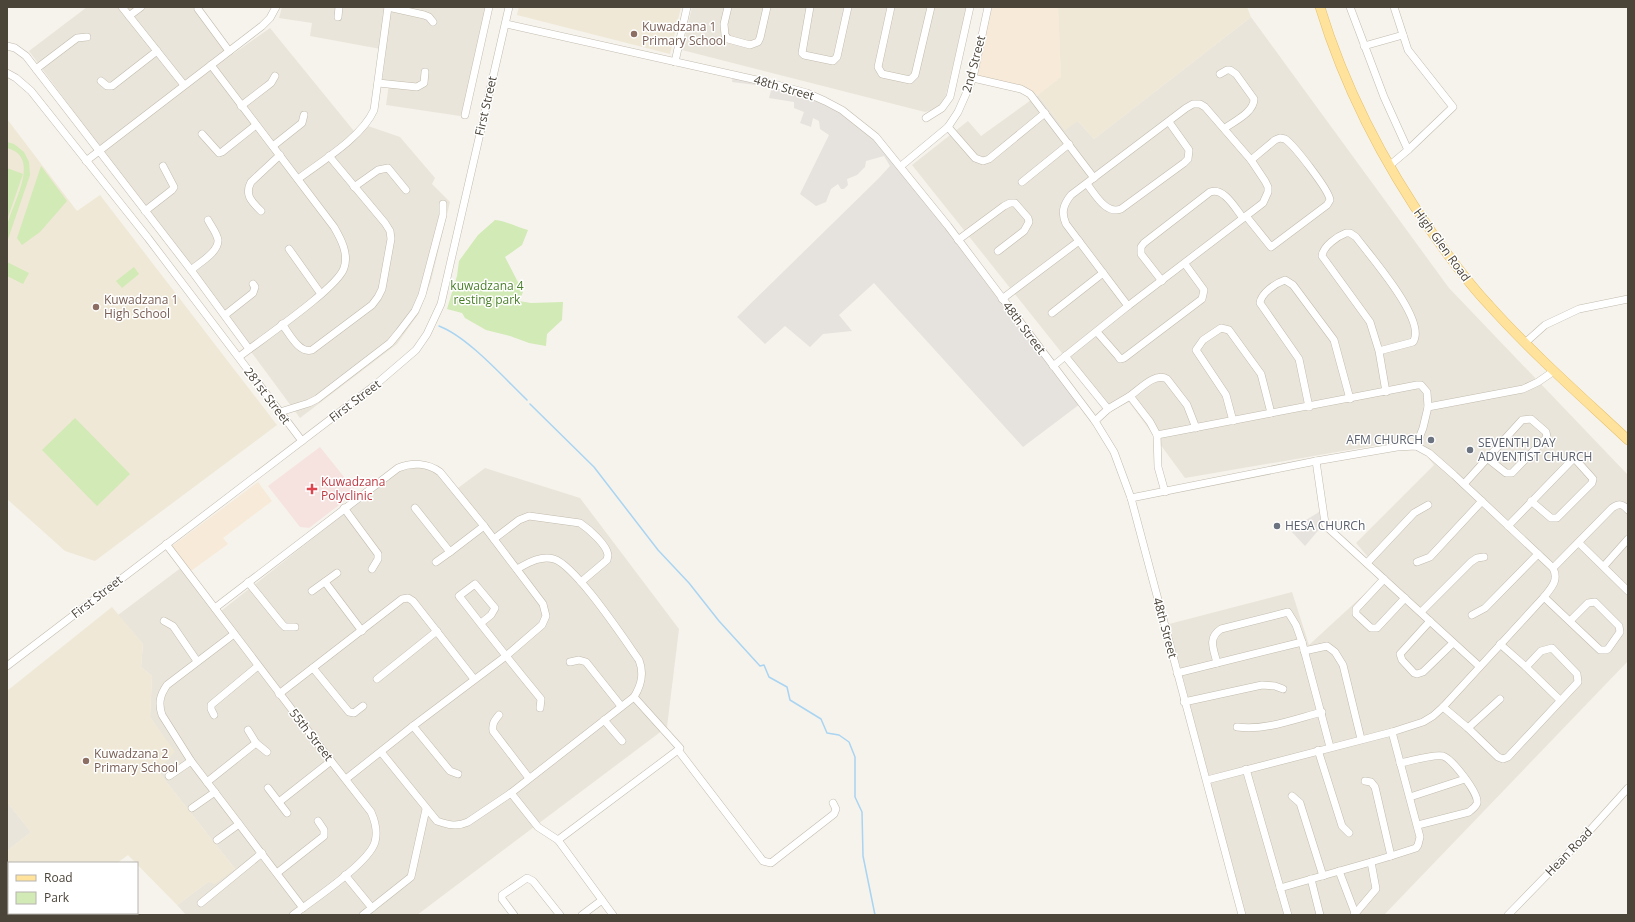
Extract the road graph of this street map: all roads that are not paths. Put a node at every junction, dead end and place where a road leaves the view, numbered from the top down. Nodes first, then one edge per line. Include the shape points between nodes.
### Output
1 (122, 7) edge
2 (141, 7) edge
3 (276, 7) edge
4 (339, 7) edge
5 (388, 7) edge
6 (489, 7) edge
7 (510, 7) edge
8 (687, 7) edge
9 (728, 7) edge
10 (767, 7) edge
11 (810, 7) edge
12 (848, 7) edge
13 (891, 7) edge
14 (931, 7) edge
15 (970, 7) edge
16 (988, 7) edge
17 (1320, 7) edge
18 (1350, 7) edge
19 (1394, 7) edge
20 (198, 9) dead end
21 (129, 16) junction
22 (338, 17) dead end
23 (432, 22) dead end
24 (506, 24) junction
25 (1403, 35) junction
26 (87, 37) dead end
27 (7, 46) edge
28 (1364, 46) junction
29 (157, 51) junction
30 (229, 51) junction
31 (674, 62) junction
32 (211, 65) junction
33 (36, 69) junction
34 (425, 72) dead end
35 (7, 74) edge
36 (1220, 74) dead end
37 (275, 76) dead end
38 (973, 78) junction
39 (102, 82) dead end
40 (378, 83) junction
41 (184, 85) junction
42 (241, 106) junction
43 (1045, 113) junction
44 (304, 115) dead end
45 (465, 115) dead end
46 (926, 118) dead end
47 (1169, 122) junction
48 (256, 125) junction
49 (948, 127) junction
50 (1224, 128) junction
51 (202, 134) dead end
52 (1069, 144) junction
53 (272, 146) junction
54 (1408, 150) junction
55 (99, 152) junction
56 (280, 155) junction
57 (329, 156) junction
58 (1251, 160) junction
59 (86, 161) junction
60 (163, 166) dead end
61 (901, 166) junction
62 (1389, 166) junction
63 (1094, 178) junction
64 (298, 179) junction
65 (1022, 182) dead end
66 (1087, 184) junction
67 (354, 187) junction
68 (406, 190) dead end
69 (443, 204) dead end
70 (145, 211) junction
71 (261, 211) dead end
72 (1244, 217) junction
73 (208, 220) dead end
74 (958, 240) junction
75 (1079, 241) junction
76 (289, 249) dead end
77 (998, 251) dead end
78 (1185, 264) junction
79 (191, 270) junction
80 (1104, 273) junction
81 (1162, 281) junction
82 (253, 284) dead end
83 (321, 294) junction
84 (1002, 299) junction
85 (1628, 299) edge
86 (1128, 306) junction
87 (1052, 313) dead end
88 (225, 315) junction
89 (282, 324) junction
90 (1097, 332) junction
91 (1525, 343) junction
92 (249, 349) junction
93 (1379, 351) junction
94 (239, 356) junction
95 (1065, 356) junction
96 (1053, 366) junction
97 (1554, 371) junction
98 (1386, 392) junction
99 (1130, 396) junction
100 (1350, 399) junction
101 (1309, 406) junction
102 (1428, 407) junction
103 (1108, 409) junction
104 (280, 412) junction
105 (1271, 413) junction
106 (1095, 421) junction
107 (1233, 421) junction
108 (1196, 428) junction
109 (1157, 435) junction
110 (1628, 440) edge
111 (302, 441) junction
112 (1416, 446) junction
113 (1487, 458) junction
114 (1316, 461) junction
115 (1464, 484) junction
116 (1165, 492) junction
117 (1130, 498) junction
118 (1482, 502) junction
119 (1531, 502) junction
120 (1428, 505) dead end
121 (344, 508) junction
122 (416, 508) dead end
123 (1628, 510) edge
124 (484, 526) junction
125 (1508, 526) junction
126 (494, 539) junction
127 (1628, 539) edge
128 (1579, 543) junction
129 (166, 544) junction
130 (450, 552) junction
131 (1538, 554) junction
132 (1484, 557) dead end
133 (436, 562) dead end
134 (1418, 562) dead end
135 (1367, 563) junction
136 (1604, 566) junction
137 (1553, 568) junction
138 (372, 569) dead end
139 (517, 569) junction
140 (336, 572) dead end
141 (1384, 578) junction
142 (248, 582) junction
143 (326, 582) junction
144 (580, 582) junction
145 (1627, 587) edge
146 (312, 591) dead end
147 (1544, 597) junction
148 (1405, 598) junction
149 (215, 608) junction
150 (1421, 612) junction
151 (1472, 615) dead end
152 (164, 621) dead end
153 (1430, 621) junction
154 (1570, 621) junction
155 (480, 623) junction
156 (295, 627) dead end
157 (362, 631) junction
158 (437, 631) junction
159 (234, 634) junction
160 (1302, 642) junction
161 (1454, 643) junction
162 (1500, 644) junction
163 (1304, 651) junction
164 (506, 656) junction
165 (197, 661) junction
166 (570, 662) dead end
167 (1217, 663) junction
168 (7, 666) edge
169 (258, 666) junction
170 (1479, 666) junction
171 (1526, 667) junction
172 (313, 668) junction
173 (1177, 673) junction
174 (377, 679) dead end
175 (474, 679) junction
176 (1283, 689) dead end
177 (279, 694) junction
178 (634, 697) junction
179 (1500, 700) dead end
180 (1560, 700) junction
181 (1184, 702) junction
182 (363, 706) dead end
183 (621, 706) junction
184 (1443, 706) junction
185 (540, 708) dead end
186 (1322, 712) junction
187 (214, 715) dead end
188 (499, 715) dead end
189 (604, 720) junction
190 (414, 726) junction
191 (1237, 727) dead end
192 (1468, 728) junction
193 (248, 730) dead end
194 (1392, 732) junction
195 (1362, 739) junction
196 (622, 741) dead end
197 (256, 743) junction
198 (1330, 747) junction
199 (678, 750) junction
200 (1318, 750) junction
201 (267, 752) dead end
202 (381, 752) junction
203 (191, 761) junction
204 (331, 761) junction
205 (1400, 763) junction
206 (1246, 769) junction
207 (458, 774) dead end
208 (169, 776) dead end
209 (529, 778) junction
210 (346, 779) junction
211 (1465, 779) junction
212 (1207, 780) junction
213 (1365, 781) dead end
214 (208, 782) junction
215 (268, 788) dead end
216 (1628, 788) edge
217 (215, 792) junction
218 (511, 793) junction
219 (1292, 796) dead end
220 (1410, 797) junction
221 (279, 802) junction
222 (833, 803) dead end
223 (192, 808) dead end
224 (426, 809) junction
225 (287, 813) dead end
226 (318, 821) dead end
227 (239, 824) junction
228 (1418, 826) junction
229 (1349, 833) dead end
230 (217, 840) dead end
231 (558, 840) junction
232 (262, 854) junction
233 (1391, 856) junction
234 (1371, 862) junction
235 (1339, 871) junction
236 (277, 873) junction
237 (346, 875) junction
238 (1323, 876) junction
239 (1311, 879) junction
240 (1280, 888) junction
241 (602, 900) junction
242 (201, 903) dead end
243 (303, 908) junction
244 (372, 908) junction
245 (1354, 914) edge
246 (294, 915) edge
247 (363, 915) edge
248 (514, 915) edge
249 (560, 915) edge
250 (582, 915) edge
251 (614, 915) edge
252 (1242, 915) edge
253 (1288, 915) edge
254 (1320, 915) edge
255 (1508, 915) edge

1 - 21 street
2 - 21 street
3 - 30 street via 262,26
4 - 22 street
5 - 23 street via 424,15
5 - 40 street
6 - 45 street
7 - 24 street, First Street
8 - 31 street
9 - 10 street via 725,35 728,39 750,46 760,38
11 - 12 street via 802,53 833,61 837,57
13 - 14 street via 878,67 882,74 910,80 915,75
15 - 46 street via 950,97 942,108
16 - 38 street, 2nd Street
17 - 62 main road, High Glen Road via 1352,95
18 - 28 street
19 - 25 street
20 - 30 street
21 - 29 street
24 - 31 street, 48th Street
24 - 111 street, First Street via 447,285 437,315 421,344 408,359
25 - 28 street
25 - 54 street via 1408,50 1453,107
26 - 33 street via 77,38
27 - 33 street via 20,51
28 - 54 street
29 - 39 street via 112,86
29 - 41 street
30 - 32 street
31 - 61 street, 48th Street via 770,82 825,101 867,129
32 - 41 street
32 - 42 street
33 - 55 street
34 - 40 street via 424,83 417,87
35 - 59 street, 281st Street via 31,91
36 - 50 street via 1227,70 1233,72 1254,99 1249,110
37 - 42 street via 271,83
38 - 43 street via 1026,91
38 - 49 street, 2nd Street
40 - 57 street via 374,110 367,124
41 - 55 street
42 - 48 street
43 - 49 street via 983,161 975,158
43 - 52 street
44 - 53 street via 302,123
47 - 50 street via 1186,108 1200,104 1205,106
47 - 63 street
47 - 66 street via 1189,150 1188,159 1184,163 1116,211 1108,208
48 - 51 street via 219,153
48 - 53 street
49 - 61 street, 2nd Street
50 - 58 street
52 - 63 street
52 - 65 street
53 - 56 street
54 - 62 street
55 - 59 street
55 - 70 street
56 - 64 street
56 - 71 street via 251,182 248,188 250,201
57 - 64 street
57 - 67 street
58 - 72 street via 1265,181 1268,192 1263,203
58 - 72 street via 1275,140 1285,139 1320,181 1330,200 1271,247
59 - 94 street, 281st Street
60 - 70 street via 174,187
61 - 74 street, 48th Street
62 - 91 main road, High Glen Road via 1449,258 1488,305
63 - 66 street
64 - 83 street via 336,231 345,253 344,269 340,276
66 - 75 street via 1071,196 1063,208 1066,224
67 - 68 street via 378,170 388,168
67 - 89 street via 390,231 391,239 382,289 378,297 372,305 312,350 306,351 301,348
69 - 104 street via 443,215 422,295 415,311 400,332 390,343 317,398
70 - 79 street
72 - 78 street
72 - 81 street via 1220,191 1215,190 1144,243 1141,254
73 - 79 street via 218,238 218,244 215,250
74 - 77 street via 1004,206 1015,203 1029,222 1024,231
74 - 84 street, 48th Street
75 - 80 street
75 - 84 street
76 - 83 street
78 - 81 street
78 - 90 street via 1204,290 1202,299 1124,358 1120,358
79 - 88 street
80 - 86 street
80 - 87 street
81 - 86 street
82 - 88 street via 253,293
83 - 89 street
84 - 96 street, 48th Street
85 - 91 street via 1579,309 1545,325
86 - 90 street
88 - 92 street
89 - 92 street
90 - 95 street
91 - 97 main road, High Glen Road
92 - 94 street
93 - 93 street via 1370,322 1322,256 1326,247 1346,233 1356,237 1408,307 1413,320 1416,334 1413,342
93 - 98 street
94 - 104 street, 281st Street
95 - 96 street
95 - 103 street
96 - 106 street, 48th Street
97 - 102 street via 1523,389
97 - 110 main road, High Glen Road
98 - 100 street
98 - 102 street via 1421,385 1427,392
99 - 103 street
99 - 108 street via 1159,376 1164,377 1187,405
99 - 109 street
100 - 101 street
100 - 101 street via 1331,334 1293,285 1285,280 1264,293 1260,303 1299,359
101 - 105 street
102 - 112 street
103 - 106 street
104 - 111 street, 281st Street
105 - 107 street
105 - 107 street via 1261,374 1228,330 1221,328 1203,340 1196,350 1226,395
106 - 117 street, 48th Street via 1114,452
107 - 108 street
108 - 109 street
109 - 116 street via 1158,467
111 - 129 street, First Street
112 - 114 street
112 - 115 street via 1429,453
113 - 113 street via 1522,420 1531,419 1546,432 1546,437 1512,473 1506,473
113 - 115 street
114 - 116 street
114 - 135 street via 1325,523
115 - 118 street
116 - 117 street
117 - 173 street, 48th Street
118 - 125 street
118 - 134 street via 1430,556
119 - 119 street via 1572,460 1576,460 1594,479 1557,518 1551,518
119 - 125 street
120 - 135 street via 1414,513
121 - 124 street via 398,468 404,465 423,465 440,472
121 - 138 street via 378,554
121 - 142 street
122 - 130 street
123 - 128 street via 1619,504 1612,508
124 - 126 street
124 - 130 street
125 - 131 street
126 - 139 street
126 - 144 street via 519,520 529,516 580,524 605,547 608,555 607,560
127 - 136 street
128 - 136 street
128 - 137 street
129 - 149 street, 55th Street
129 - 168 street, First Street
130 - 133 street
131 - 137 street
131 - 151 street via 1485,608
132 - 150 street via 1471,562
135 - 141 street
136 - 145 street
137 - 147 street via 1556,580
139 - 144 street via 533,560 554,559 563,564
139 - 164 street via 543,604 546,616 542,626
140 - 143 street
141 - 148 street
141 - 148 street via 1356,609 1356,614 1371,628 1377,628
142 - 149 street
142 - 156 street via 285,627
143 - 146 street
143 - 157 street
144 - 178 street via 639,660 642,676
147 - 154 street
147 - 162 street
148 - 150 street
149 - 159 street, 55th Street
150 - 153 street
152 - 165 street via 173,626
153 - 161 street
153 - 161 street via 1400,654 1414,674 1423,672
154 - 154 street via 1602,651 1608,648 1620,632 1619,626 1595,602 1588,603
155 - 155 street via 459,596 475,584 495,608 491,615
155 - 164 street
157 - 158 street via 402,599 408,598
157 - 172 street
158 - 174 street
158 - 175 street
159 - 165 street
159 - 169 street, 55th Street
160 - 163 street
160 - 167 street
160 - 167 street via 1288,612 1220,629 1212,640
161 - 170 street
162 - 170 street
162 - 171 street
163 - 186 street
163 - 195 street via 1327,646 1339,657
164 - 175 street
164 - 185 street via 541,699
165 - 203 street via 167,685 161,695 160,705 162,715
166 - 183 street via 586,662
167 - 173 street
169 - 177 street, 55th Street
169 - 187 street via 212,705
170 - 184 street
171 - 180 street
171 - 180 street via 1541,651 1548,648 1554,650 1579,678
172 - 177 street
172 - 182 street via 349,712 354,713
173 - 181 street, 48th Street
175 - 190 street
176 - 181 street via 1262,685
177 - 204 street, 55th Street
178 - 183 street
178 - 199 street via 679,746
179 - 192 street
180 - 192 street via 1505,758 1498,757
181 - 212 street, 48th Street
183 - 189 street
184 - 192 street
184 - 194 street via 1428,720
186 - 191 street via 1262,727
186 - 198 street
188 - 209 street via 492,726 493,731
189 - 196 street
189 - 209 street
190 - 202 street
190 - 207 street via 450,771
193 - 197 street
194 - 195 street
194 - 205 street
195 - 198 street
197 - 201 street
197 - 214 street
198 - 200 street
199 - 222 street via 763,861 771,863 834,814 836,809
199 - 231 street
200 - 206 street
200 - 229 street via 1342,826
202 - 210 street
202 - 224 street
203 - 208 street
203 - 214 street
204 - 210 street, 55th Street
204 - 221 street
205 - 211 street via 1443,756
205 - 220 street
206 - 212 street
206 - 240 street
209 - 218 street
210 - 237 street, 55th Street via 371,812 377,831 370,853
211 - 220 street
211 - 228 street via 1473,787 1477,797 1473,809
212 - 252 street, 48th Street
213 - 233 street via 1371,782 1375,787
214 - 217 street
215 - 221 street
216 - 255 street, Hean Road
217 - 223 street
217 - 227 street
218 - 224 street via 462,824 444,824
218 - 231 street via 538,827
219 - 238 street via 1300,803
220 - 228 street
221 - 225 street
224 - 244 street via 411,877
226 - 236 street via 324,830 324,836
227 - 230 street
227 - 232 street
228 - 233 street via 1420,837 1416,848
231 - 241 street
232 - 236 street
232 - 242 street
233 - 234 street
234 - 235 street
234 - 245 street via 1376,889
235 - 238 street
235 - 245 street
236 - 243 street
237 - 243 street, 55th Street
237 - 244 street
238 - 239 street
239 - 240 street
239 - 254 street
240 - 253 street
241 - 250 street
241 - 251 street
243 - 246 street, 55th Street
244 - 247 street
248 - 249 street via 502,899 502,895 527,878 533,881

